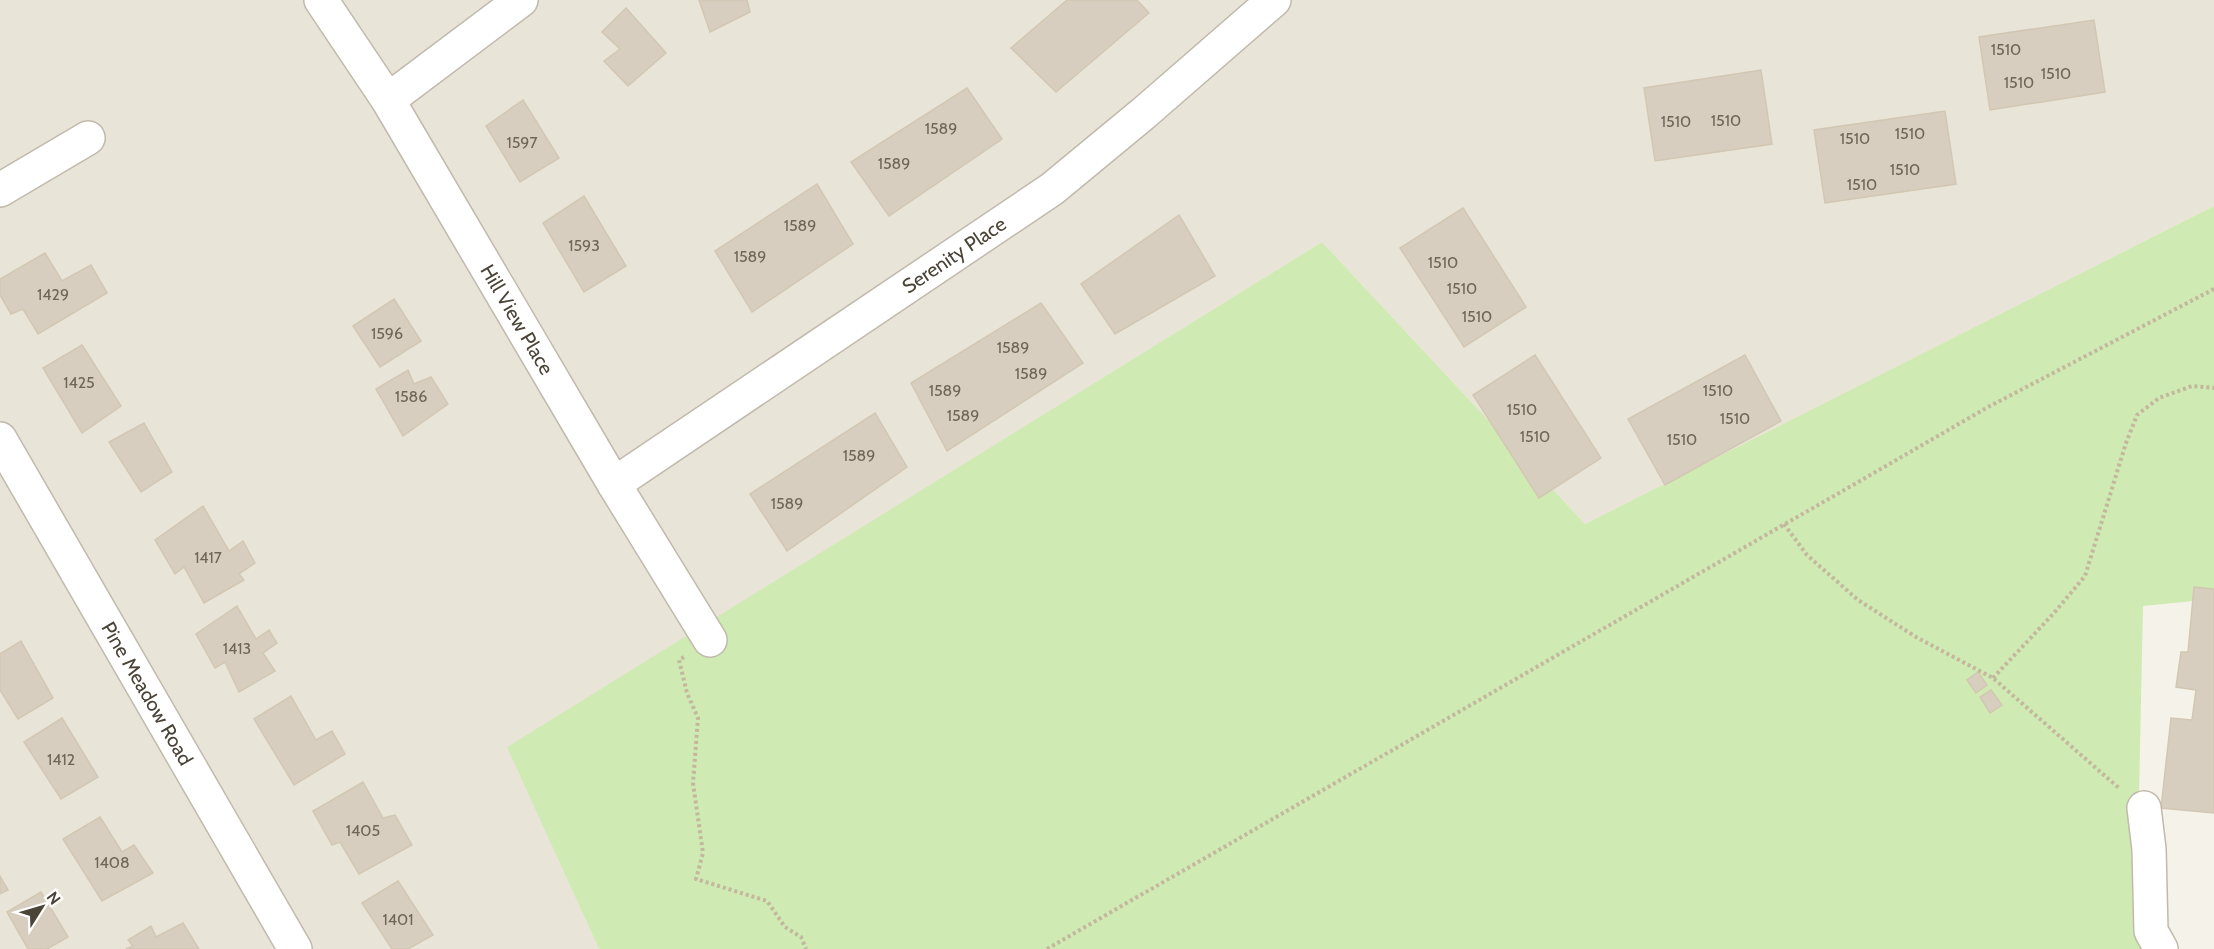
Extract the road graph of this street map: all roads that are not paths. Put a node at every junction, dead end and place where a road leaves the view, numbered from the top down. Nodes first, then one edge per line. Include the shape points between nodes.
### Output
1 (321, 0) edge
2 (521, 0) edge
3 (1274, 0) edge
4 (388, 100) junction
5 (88, 138) dead end
6 (0, 190) edge
7 (0, 439) edge
8 (614, 484) junction
9 (710, 640) dead end
10 (2144, 808) road end
11 (294, 949) edge
12 (2161, 949) edge

1 - 4 street, Hill View Place
2 - 4 street
3 - 8 street, Serenity Place via 1052,189
4 - 8 street, Hill View Place
5 - 6 street
7 - 11 street, Pine Meadow Road
8 - 9 street, Hill View Place
10 - 12 street via 2151,931

